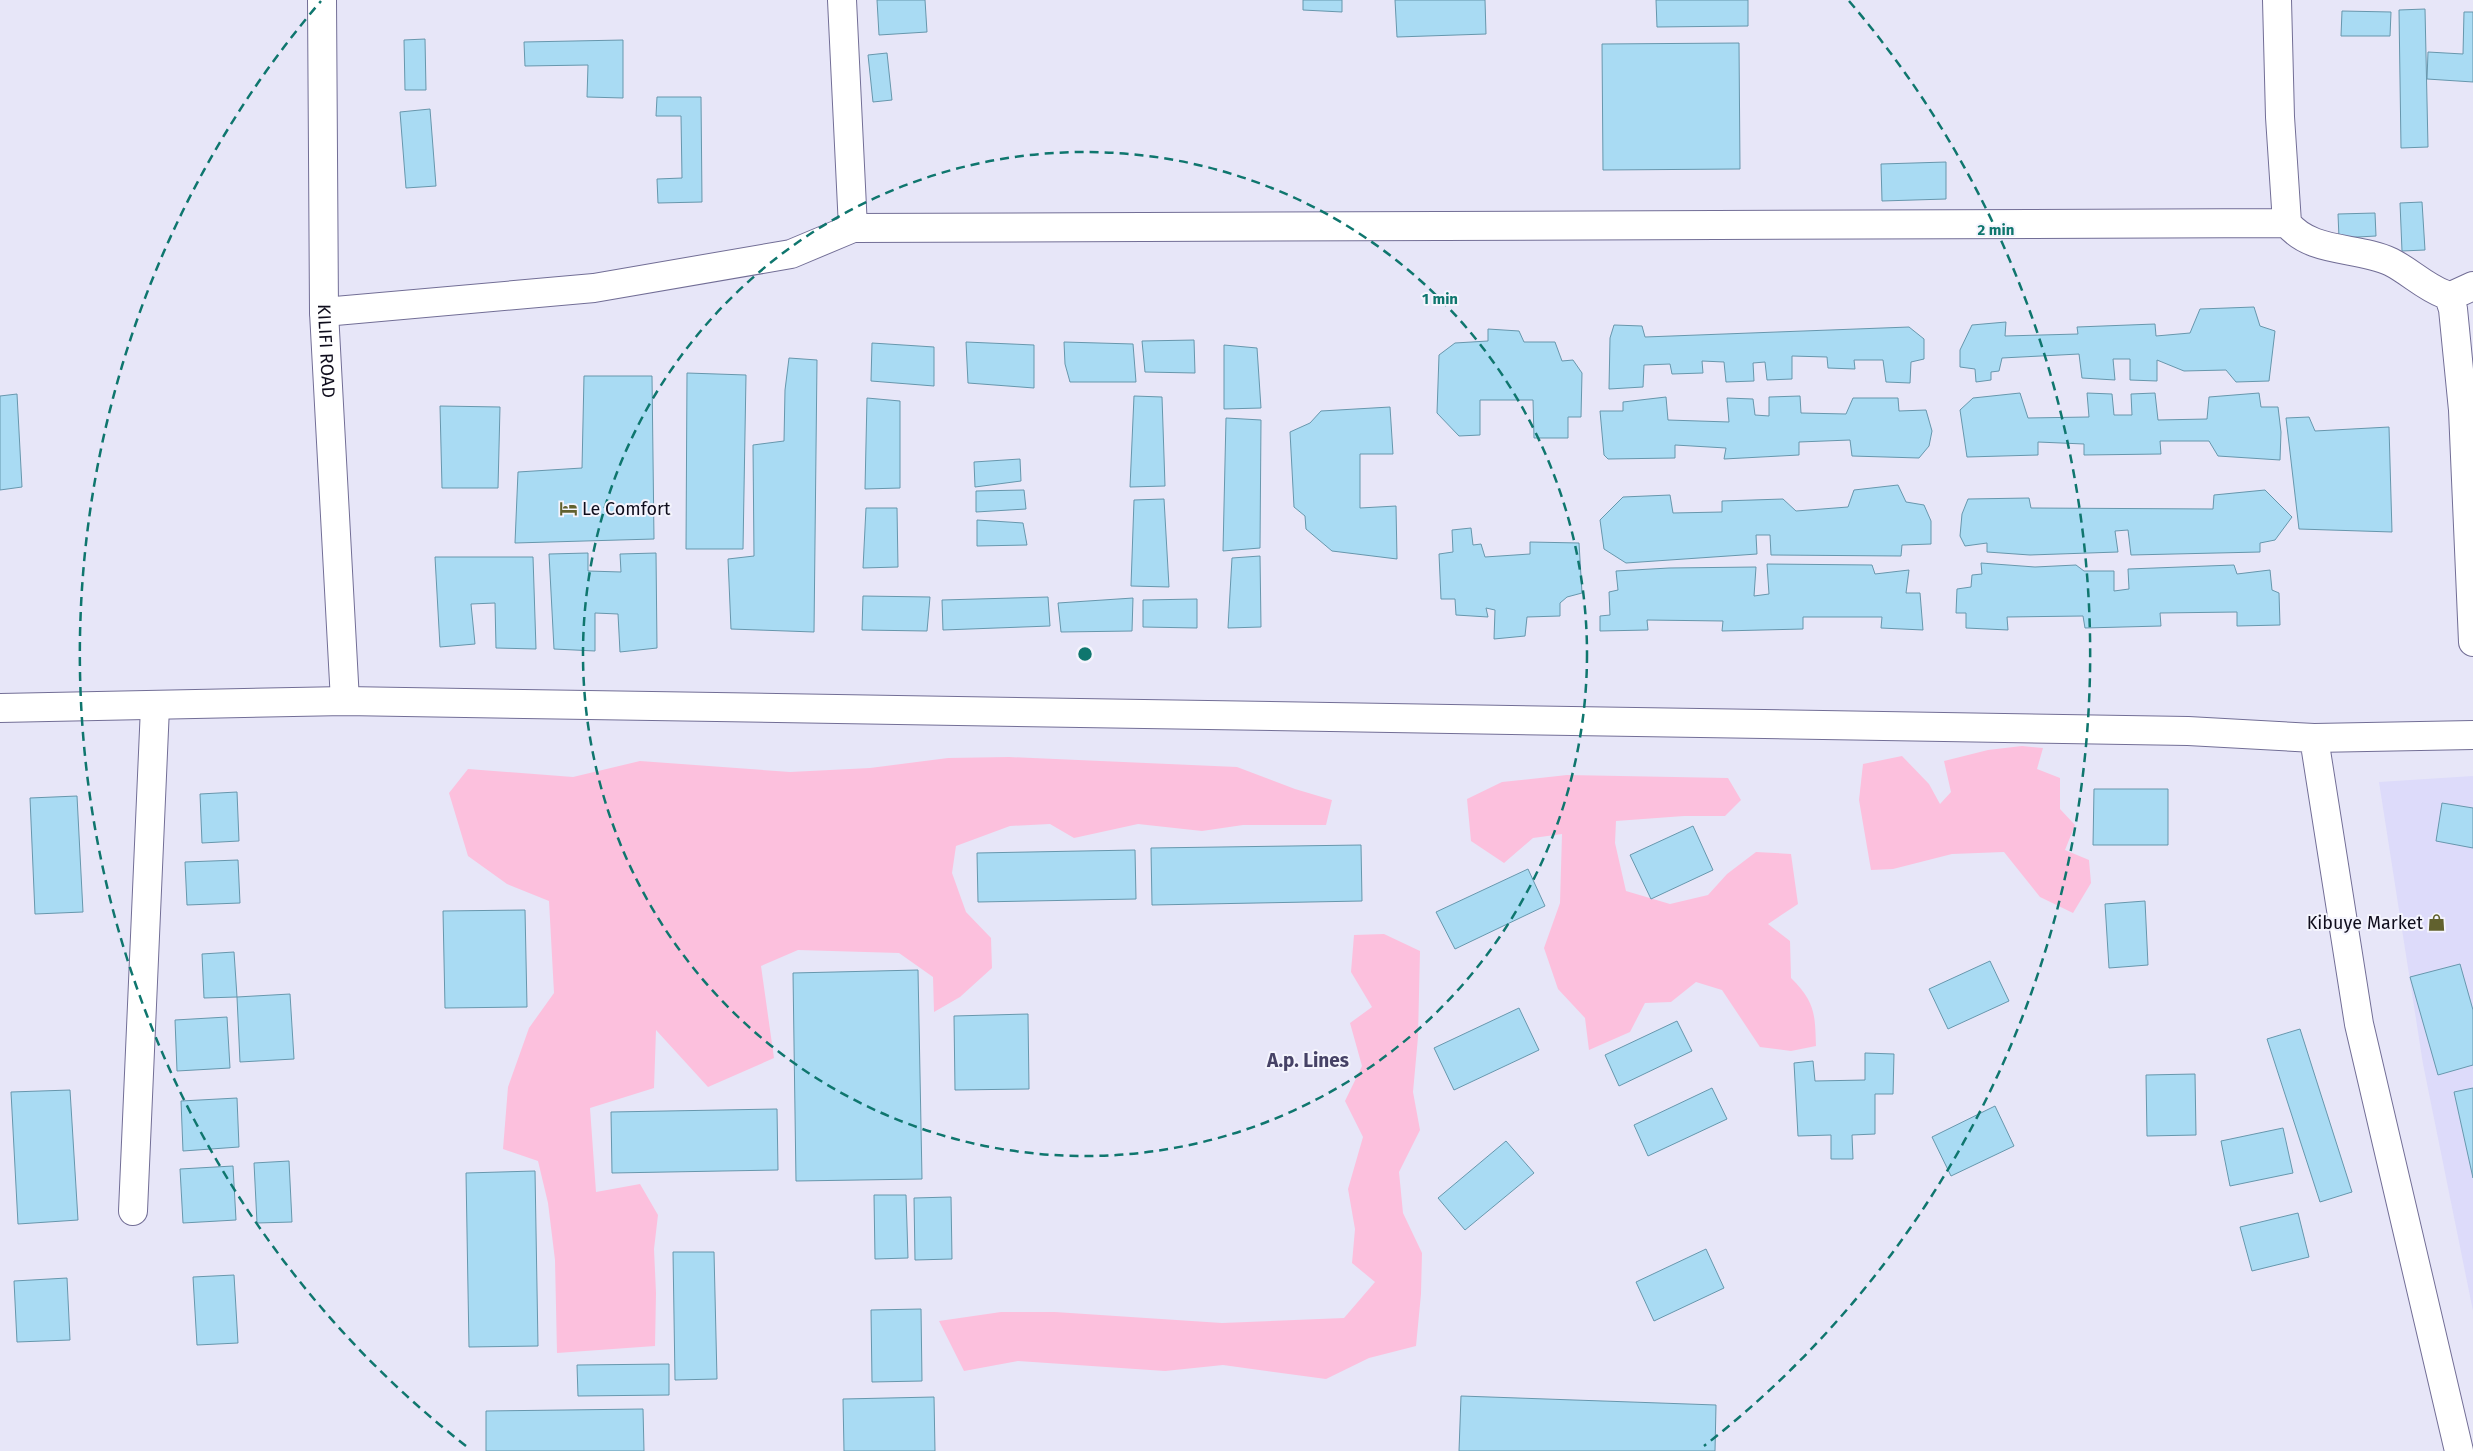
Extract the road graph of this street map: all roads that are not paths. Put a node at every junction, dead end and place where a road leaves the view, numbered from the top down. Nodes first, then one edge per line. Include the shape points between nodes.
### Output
1 (322, 0) edge
2 (842, 0) edge
3 (2277, 0) edge
4 (2287, 223) junction
5 (853, 228) junction
6 (2461, 292) edge
7 (324, 312) junction
8 (2473, 642) edge
9 (345, 701) junction
10 (155, 706) junction
11 (0, 708) edge
12 (2473, 735) edge
13 (2314, 738) junction
14 (133, 1211) dead end
15 (2459, 1451) edge

1 - 7 street, KILIFI ROAD
2 - 5 street
3 - 4 street
4 - 5 street
4 - 6 street via 2296,233 2316,242 2389,261
5 - 7 street via 791,254 594,288
6 - 8 street via 2453,309 2463,410
7 - 9 street, KILIFI ROAD
9 - 10 street
9 - 13 street via 2188,731
10 - 11 street
10 - 14 street
12 - 13 street
13 - 15 street via 2359,1024

